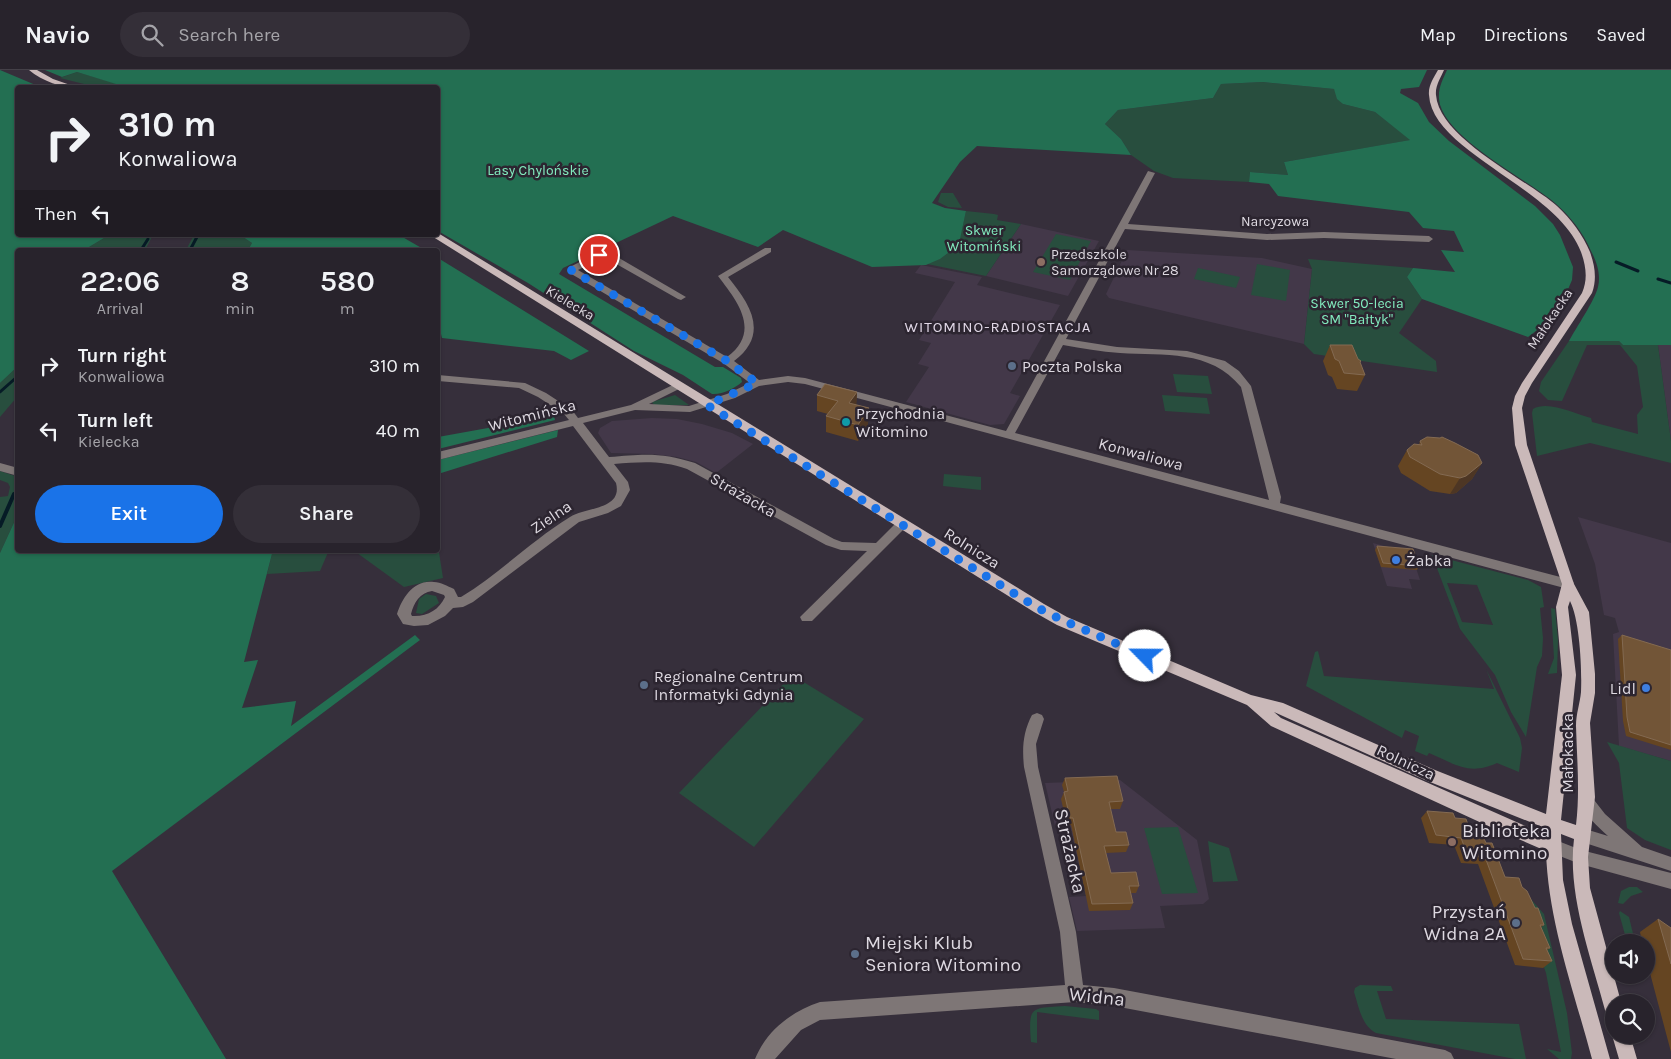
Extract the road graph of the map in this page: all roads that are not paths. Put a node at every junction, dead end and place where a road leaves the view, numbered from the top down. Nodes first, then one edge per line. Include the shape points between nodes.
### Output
1 (32, 70) edge
2 (1441, 70) edge
3 (67, 85) edge
4 (1151, 173) dead end
5 (1122, 226) junction
6 (437, 237) edge
7 (1429, 239) dead end
8 (768, 250) dead end
9 (681, 297) dead end
10 (1060, 341) junction
11 (727, 361) junction
12 (440, 378) edge
13 (451, 378) junction
14 (440, 382) edge
15 (757, 383) junction
16 (677, 386) junction
17 (692, 396) joint
18 (707, 405) junction
19 (634, 407) junction
20 (575, 421) junction
21 (1009, 436) junction
22 (440, 455) edge
23 (606, 461) junction
24 (0, 467) edge
25 (15, 471) edge
26 (1274, 506) junction
27 (902, 524) junction
28 (876, 548) junction
29 (1568, 584) junction
30 (450, 603) dead end
31 (807, 617) dead end
32 (1249, 700) junction
33 (1037, 719) dead end
34 (1586, 801) junction
35 (1554, 824) junction
36 (1582, 835) junction
37 (1554, 846) junction
38 (1642, 856) junction
39 (1580, 857) junction
40 (1671, 864) edge
41 (1671, 881) edge
42 (1075, 993) junction
43 (1609, 994) edge
44 (1624, 1044) edge
45 (1411, 1056) edge
46 (764, 1059) edge
47 (1446, 1059) edge
48 (1601, 1059) edge
49 (1628, 1059) edge

1 - 3 main road
2 - 29 main road, Małokacka via 1432,92 1433,104 1441,120 1471,148 1559,213 1572,228 1589,262 1591,279 1588,293 1527,383 1518,408 1521,445
4 - 5 street
5 - 7 street, Narcyzowa via 1267,238 1324,235
5 - 10 street
6 - 16 main road, Kielecka
8 - 11 street via 723,276 747,310 751,323 740,352
9 - 11 street, Kielecka via 604,253 571,270
10 - 21 street
10 - 26 street via 1088,347 1196,356 1227,367 1246,386 1275,497
11 - 15 street, Kielecka
12 - 13 street, Zielna
13 - 14 street
13 - 20 street, Zielna via 521,385 568,412
15 - 18 street, Konwaliowa
15 - 21 street, Konwaliowa via 788,379 805,381
16 - 17 main road, Kielecka
16 - 19 street, Witomińska
17 - 18 main road, Rolnicza
18 - 19 street, Witomińska via 690,409
18 - 27 main road, Rolnicza
19 - 20 street, Witomińska
20 - 22 street, Witomińska
20 - 23 street, Zielna
21 - 26 street, Konwaliowa
23 - 28 street, Strażacka via 671,459 691,466 830,542 841,546
23 - 30 street, Zielna via 622,482 624,490 618,504 575,519 468,599
24 - 25 street
26 - 29 street, Konwaliowa
27 - 28 street
27 - 32 main road, Rolnicza via 1005,589 1062,620
28 - 31 street
29 - 34 main road, Małokacka via 1582,612 1588,674 1583,723
29 - 35 main road, Małokacka via 1562,607 1569,675
32 - 35 main road, Rolnicza via 1287,711 1430,775
32 - 37 main road, Rolnicza via 1276,722
33 - 42 street, Strażacka via 1029,744 1031,767 1068,932
34 - 36 main road, Małokacka
34 - 38 street via 1600,819
35 - 36 main road, Rolnicza
35 - 37 main road, Małokacka
36 - 38 street
36 - 39 main road, Małokacka
37 - 39 street
37 - 48 main road, Małokacka via 1555,880 1564,924
38 - 40 street
39 - 41 street
39 - 43 main road, Małokacka via 1589,922
42 - 45 street, Widna via 1114,997
42 - 46 street, Widna via 820,1011 791,1025
44 - 49 main road
45 - 47 street, Widna

